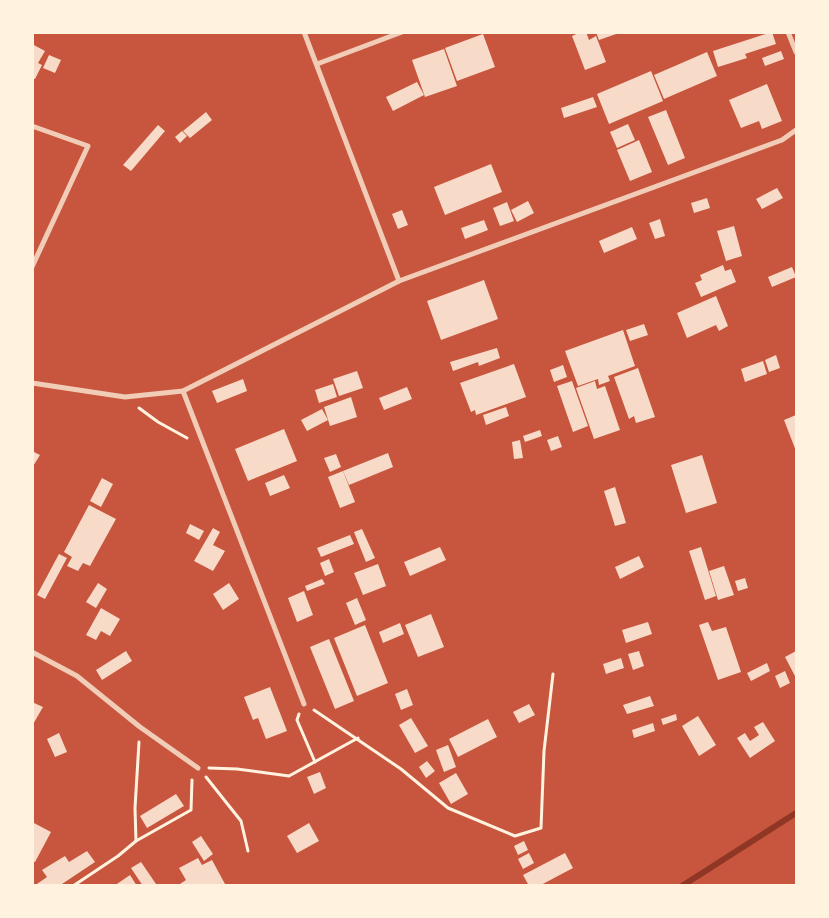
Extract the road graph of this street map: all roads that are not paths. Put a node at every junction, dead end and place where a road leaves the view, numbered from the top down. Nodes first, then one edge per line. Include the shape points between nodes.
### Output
1 (304, 32) edge
2 (402, 32) edge
3 (788, 32) edge
4 (796, 52) edge
5 (317, 64) junction
6 (32, 126) edge
7 (796, 130) edge
8 (32, 268) edge
9 (399, 281) junction
10 (32, 383) edge
11 (183, 390) junction
12 (32, 652) edge
13 (304, 704) road end
14 (198, 768) road end

1 - 5 street
2 - 5 street
3 - 4 street
5 - 9 street
6 - 8 street via 88,146
7 - 9 street via 782,140
9 - 11 street
10 - 11 street via 125,397
11 - 13 street
12 - 14 street via 77,676

